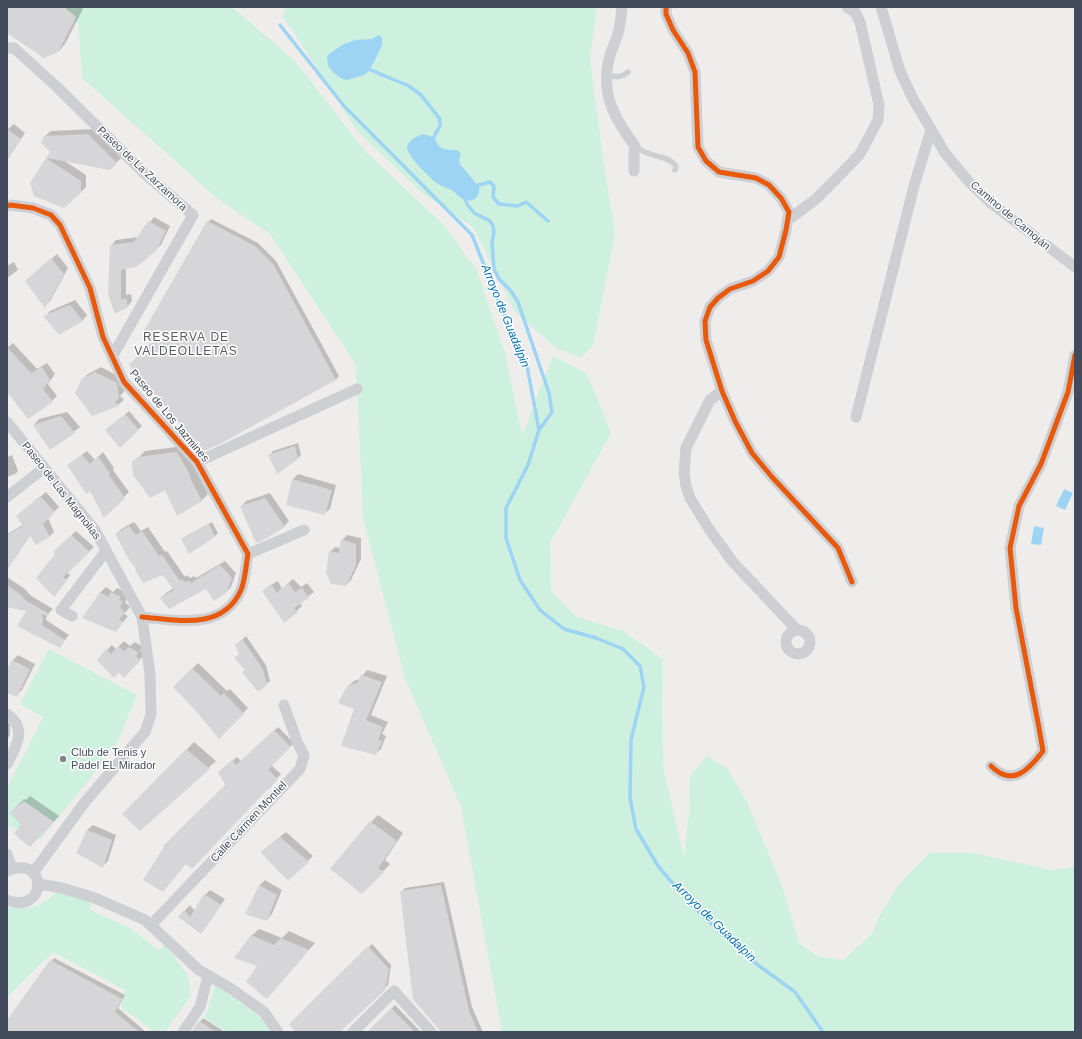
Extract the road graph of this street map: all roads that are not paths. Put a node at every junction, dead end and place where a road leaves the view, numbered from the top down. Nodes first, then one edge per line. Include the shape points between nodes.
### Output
1 (622, 7) edge
2 (666, 7) edge
3 (847, 7) edge
4 (881, 7) edge
5 (7, 48) edge
6 (628, 72) dead end
7 (606, 75) junction
8 (932, 130) junction
9 (634, 141) junction
10 (675, 170) dead end
11 (634, 171) dead end
12 (7, 206) edge
13 (788, 220) junction
14 (1075, 267) edge
15 (1075, 355) edge
16 (112, 357) junction
17 (357, 388) dead end
18 (722, 391) junction
19 (856, 418) dead end
20 (7, 422) edge
21 (197, 462) junction
22 (44, 468) junction
23 (7, 497) edge
24 (304, 530) dead end
25 (106, 551) junction
26 (248, 554) junction
27 (852, 582) dead end
28 (72, 616) dead end
29 (142, 617) junction
30 (797, 630) dead end
31 (284, 706) dead end
32 (7, 714) edge
33 (7, 764) edge
34 (990, 766) dead end
35 (7, 854) edge
36 (10, 870) edge
37 (33, 873) junction
38 (39, 884) junction
39 (7, 900) edge
40 (151, 925) junction
41 (208, 976) junction
42 (183, 1032) edge
43 (278, 1032) edge
44 (353, 1032) edge
45 (431, 1032) edge

1 - 7 street via 618,36
2 - 13 street via 666,14 673,30 688,53 695,72 698,147 703,156 719,172 756,178 769,185 789,212
3 - 13 street via 854,12 860,22 879,105 878,120 860,154 816,199
4 - 8 street, Camino de Camoján via 900,71
5 - 16 street, Paseo de La Zarzamora via 14,48 144,173 193,215
6 - 7 lane via 616,77
7 - 9 street via 606,90 610,104 622,128
8 - 14 street, Camino de Camoján via 945,153 969,182 991,203
8 - 19 street via 914,186
9 - 10 lane via 640,150 647,154 670,160 676,166
9 - 11 street
12 - 16 street, Paseo de Los Jazmines via 33,208 50,215 60,225 90,288 103,337
13 - 18 street via 779,257 768,271 753,281 730,289 710,307 705,321 706,340
15 - 34 street via 1068,392 1041,464 1019,506 1010,548 1016,608 1043,751 1033,765 1023,772 1010,776 998,773
16 - 21 street, Paseo de Los Jazmines via 124,382
17 - 21 street
18 - 27 street via 752,453 838,548
18 - 30 street via 710,400 686,448 686,486 690,498 709,529 732,561
20 - 22 street, Paseo de Las Magnolias
21 - 26 street, Paseo de Los Jazmines
22 - 23 street
22 - 25 street, Paseo de Las Magnolias via 95,530
24 - 26 street
25 - 28 street via 61,610
25 - 29 street, Paseo de Las Magnolias
26 - 29 street via 241,590 228,609 211,618 188,622
29 - 37 street, Paseo de Las Magnolias via 150,674 151,715 145,732 84,802
31 - 40 street, Calle Carmen Montiel via 304,755 300,769
32 - 33 street via 18,730 18,742
35 - 36 street
36 - 37 street via 23,869
37 - 38 street
38 - 39 street via 35,895 26,901 16,903
38 - 40 street via 95,898 139,916
40 - 41 street via 198,970
41 - 42 street via 200,1008
41 - 43 street via 264,1012
44 - 45 street via 394,991

